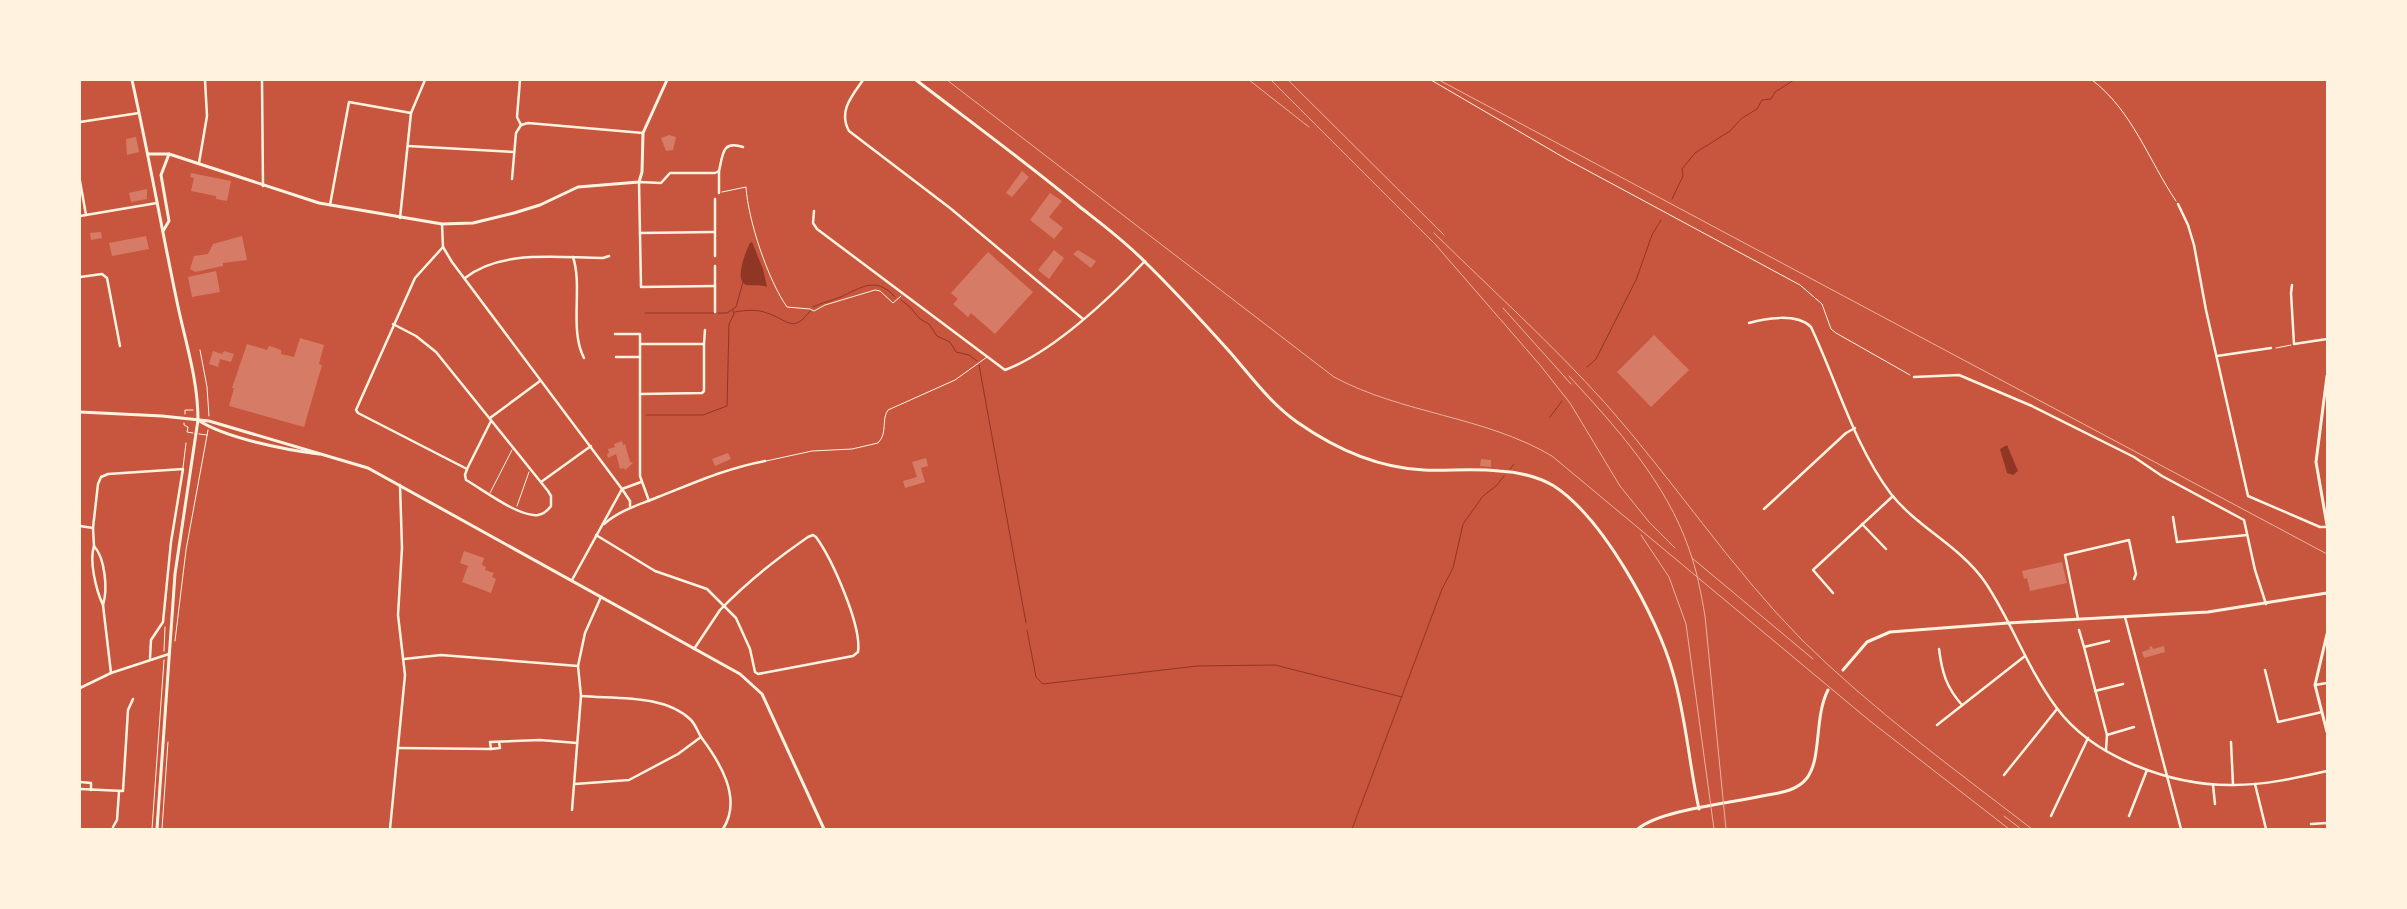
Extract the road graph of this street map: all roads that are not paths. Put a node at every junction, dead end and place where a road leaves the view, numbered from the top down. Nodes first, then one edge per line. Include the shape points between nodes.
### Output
1 (132, 80) edge
2 (205, 80) edge
3 (262, 80) edge
4 (425, 80) edge
5 (520, 80) edge
6 (667, 80) edge
7 (863, 80) edge
8 (916, 80) edge
9 (139, 113) junction
10 (411, 113) junction
11 (80, 122) edge
12 (521, 125) junction
13 (643, 133) junction
14 (408, 146) junction
15 (743, 147) dead end
16 (514, 152) junction
17 (148, 154) junction
18 (169, 154) junction
19 (199, 163) junction
20 (720, 171) junction
21 (512, 179) dead end
22 (80, 181) edge
23 (639, 182) junction
24 (263, 186) junction
25 (720, 193) road end
26 (715, 199) dead end
27 (157, 203) junction
28 (2178, 204) road end
29 (330, 205) junction
30 (814, 211) dead end
31 (86, 215) junction
32 (80, 216) edge
33 (400, 218) junction
34 (442, 224) junction
35 (163, 231) junction
36 (714, 232) junction
37 (640, 233) junction
38 (443, 248) junction
39 (609, 256) dead end
40 (715, 256) dead end
41 (573, 257) junction
42 (1145, 261) junction
43 (715, 266) dead end
44 (80, 277) edge
45 (465, 278) junction
46 (2292, 285) dead end
47 (715, 286) junction
48 (715, 312) dead end
49 (1083, 319) junction
50 (1748, 323) dead end
51 (394, 324) junction
52 (705, 330) dead end
53 (615, 334) dead end
54 (2327, 339) edge
55 (640, 344) junction
56 (704, 344) junction
57 (120, 346) dead end
58 (2271, 348) road end
59 (988, 356) junction
60 (2216, 356) junction
61 (616, 357) dead end
62 (640, 357) junction
63 (584, 358) dead end
64 (2327, 376) edge
65 (1914, 377) road end
66 (540, 380) junction
67 (640, 394) junction
68 (80, 412) edge
69 (198, 420) junction
70 (490, 420) junction
71 (1855, 428) junction
72 (186, 443) road end
73 (590, 446) junction
74 (513, 448) junction
75 (328, 456) junction
76 (765, 461) joint
77 (182, 469) junction
78 (467, 469) junction
79 (541, 482) junction
80 (641, 482) junction
81 (400, 486) junction
82 (622, 489) junction
83 (490, 494) junction
84 (1893, 496) junction
85 (649, 501) junction
86 (630, 506) junction
87 (1764, 509) dead end
88 (2173, 518) dead end
89 (604, 524) junction
90 (1862, 524) junction
91 (80, 526) edge
92 (2327, 526) edge
93 (92, 528) junction
94 (596, 535) junction
95 (2247, 535) junction
96 (94, 546) junction
97 (1886, 549) dead end
98 (2134, 579) dead end
99 (572, 580) junction
100 (1833, 593) dead end
101 (2327, 593) edge
102 (601, 598) junction
103 (2266, 604) junction
104 (103, 605) junction
105 (725, 606) junction
106 (2126, 617) junction
107 (2078, 619) junction
108 (2008, 623) junction
109 (2079, 630) dead end
110 (2327, 634) edge
111 (2109, 641) dead end
112 (2084, 647) junction
113 (694, 649) junction
114 (1939, 649) dead end
115 (169, 654) junction
116 (2025, 656) junction
117 (150, 658) junction
118 (404, 658) junction
119 (578, 666) junction
120 (1843, 670) dead end
121 (2265, 670) dead end
122 (111, 673) junction
123 (2123, 684) dead end
124 (2327, 684) edge
125 (2315, 685) junction
126 (80, 688) edge
127 (1828, 690) dead end
128 (2095, 691) junction
129 (581, 696) junction
130 (133, 699) dead end
131 (1962, 705) junction
132 (2057, 709) junction
133 (2322, 712) junction
134 (1937, 725) dead end
135 (2134, 727) dead end
136 (2327, 732) edge
137 (2107, 735) junction
138 (701, 737) junction
139 (2088, 738) junction
140 (499, 742) junction
141 (2232, 742) dead end
142 (578, 743) junction
143 (398, 748) junction
144 (491, 749) junction
145 (2106, 750) junction
146 (2147, 770) junction
147 (2327, 771) edge
148 (2004, 775) dead end
149 (2168, 775) junction
150 (80, 782) edge
151 (575, 784) junction
152 (2213, 784) junction
153 (2255, 784) junction
154 (2233, 785) junction
155 (80, 789) edge
156 (92, 790) junction
157 (119, 792) junction
158 (2215, 804) dead end
159 (1699, 809) junction
160 (572, 810) dead end
161 (2051, 816) dead end
162 (2129, 816) dead end
163 (2310, 824) dead end
164 (2327, 824) edge
165 (114, 827) dead end
166 (157, 829) edge
167 (390, 829) edge
168 (724, 829) edge
169 (824, 829) edge
170 (1638, 829) edge
171 (2181, 829) edge
172 (2266, 829) edge

1 - 9 street
2 - 19 street via 207,116
3 - 24 street
4 - 10 street
5 - 12 street via 517,117
6 - 13 street
7 - 49 street via 846,104 844,114 848,131 957,214
8 - 42 street via 1046,179
9 - 11 street
9 - 17 street
10 - 14 street
10 - 29 street via 349,102
12 - 13 street
12 - 16 street via 516,133
13 - 23 street
14 - 16 street
14 - 33 street
15 - 20 street via 728,145
16 - 21 street
17 - 18 street
17 - 27 street
18 - 19 street
18 - 35 street via 161,175 169,221
19 - 24 street
20 - 23 street via 670,173 661,183
20 - 25 street
22 - 31 street
23 - 34 street via 578,187 514,214 473,223
23 - 37 street
24 - 29 street
26 - 36 street
27 - 31 street
27 - 35 street
28 - 60 street via 2193,240
29 - 33 street
30 - 59 street via 813,222 817,229
31 - 32 street
33 - 34 street
34 - 38 street
35 - 69 street via 194,372
36 - 37 street
36 - 40 street
37 - 47 street via 641,287
38 - 45 street
38 - 51 street via 414,278
39 - 41 street
41 - 45 street via 500,260 474,270
41 - 63 street via 580,345
42 - 49 street
42 - 159 street via 1267,394 1289,416 1314,432 1365,458 1392,467 1482,469 1530,476 1551,484 1576,503 1626,573 1664,647 1676,684
43 - 47 street
44 - 57 street via 102,274 107,278
45 - 66 street
46 - 54 street via 2294,344
47 - 48 street
49 - 59 street via 1007,370
50 - 71 street via 1761,319 1794,319 1807,323
51 - 70 street via 428,344
51 - 78 street via 356,410
52 - 56 street
53 - 55 street via 640,334
55 - 56 street
55 - 62 street
56 - 67 street via 702,394
58 - 60 street
59 - 76 lane via 955,380 888,410 884,417 884,433 878,443 852,449 804,452
60 - 92 street via 2248,496 2320,527
61 - 62 street
62 - 67 street
64 - 92 street via 2316,462
65 - 95 street via 1959,375 2032,406 2134,457 2162,476 2244,520
66 - 70 street
66 - 73 street
67 - 80 street
68 - 69 street
69 - 75 street
69 - 75 street via 211,429
69 - 115 street via 178,549
70 - 74 street
70 - 78 street
71 - 84 street
71 - 87 street
72 - 77 lane
73 - 79 street
73 - 82 street
74 - 79 street
74 - 83 lane
75 - 81 street via 368,468
76 - 85 street via 727,470
77 - 93 street via 103,475 98,484
77 - 117 street via 163,622 151,640
78 - 83 street via 466,480
79 - 83 street via 551,496 549,508 538,514 526,514
80 - 82 street
80 - 85 street
81 - 99 street
81 - 118 street via 402,548 398,616
82 - 86 street
82 - 89 street
84 - 90 street
84 - 108 street via 1920,523 1962,556 1984,581
85 - 86 street
86 - 89 street
88 - 95 street via 2177,542
89 - 94 street
90 - 97 street
90 - 100 street via 1813,570
91 - 93 street
93 - 96 street
94 - 99 street
94 - 105 street via 655,571 707,589
95 - 103 street
96 - 104 street via 92,553 98,596
96 - 104 street via 99,552 106,595
98 - 107 street via 2136,574 2129,540 2065,555
99 - 102 street
101 - 103 street
102 - 113 street
102 - 119 street via 585,633
103 - 106 street via 2208,612
104 - 122 street
105 - 105 street via 758,574 813,535 836,572 852,615 858,652 853,656 761,674 754,672 744,635 736,618
105 - 113 street
106 - 107 street
106 - 149 street
107 - 108 street
108 - 116 street
108 - 120 street via 1882,634 1861,647
109 - 112 street
110 - 125 street
111 - 112 street
112 - 128 street
113 - 169 street via 740,674 762,694
114 - 131 street via 1942,676
115 - 117 street
115 - 166 street
116 - 131 street
116 - 132 street
117 - 122 street
118 - 119 street via 442,655
118 - 143 street
119 - 129 street
121 - 133 street via 2278,722
122 - 126 street
123 - 128 street
124 - 125 street
125 - 133 street
127 - 159 street via 1819,714 1814,764 1802,783 1787,791
128 - 137 street
129 - 138 street via 663,705 693,722
129 - 142 street
130 - 157 street via 128,710 123,791
131 - 134 street
132 - 139 street
132 - 148 street
133 - 136 street
135 - 137 street
137 - 145 street
138 - 151 street via 678,754 629,780
138 - 168 street via 727,781 730,804
139 - 145 street
139 - 161 street
140 - 142 street via 540,740
140 - 144 street via 500,748
140 - 144 street via 490,742
141 - 154 street
142 - 151 street
143 - 144 street
143 - 167 street
145 - 146 street
146 - 149 street
146 - 162 street
147 - 153 street
149 - 152 street
149 - 171 street
150 - 156 street via 91,783
151 - 160 street
152 - 154 street
152 - 158 street
153 - 154 street
153 - 172 street
155 - 156 street
156 - 157 street
157 - 165 street
159 - 170 street via 1655,818
163 - 164 street

